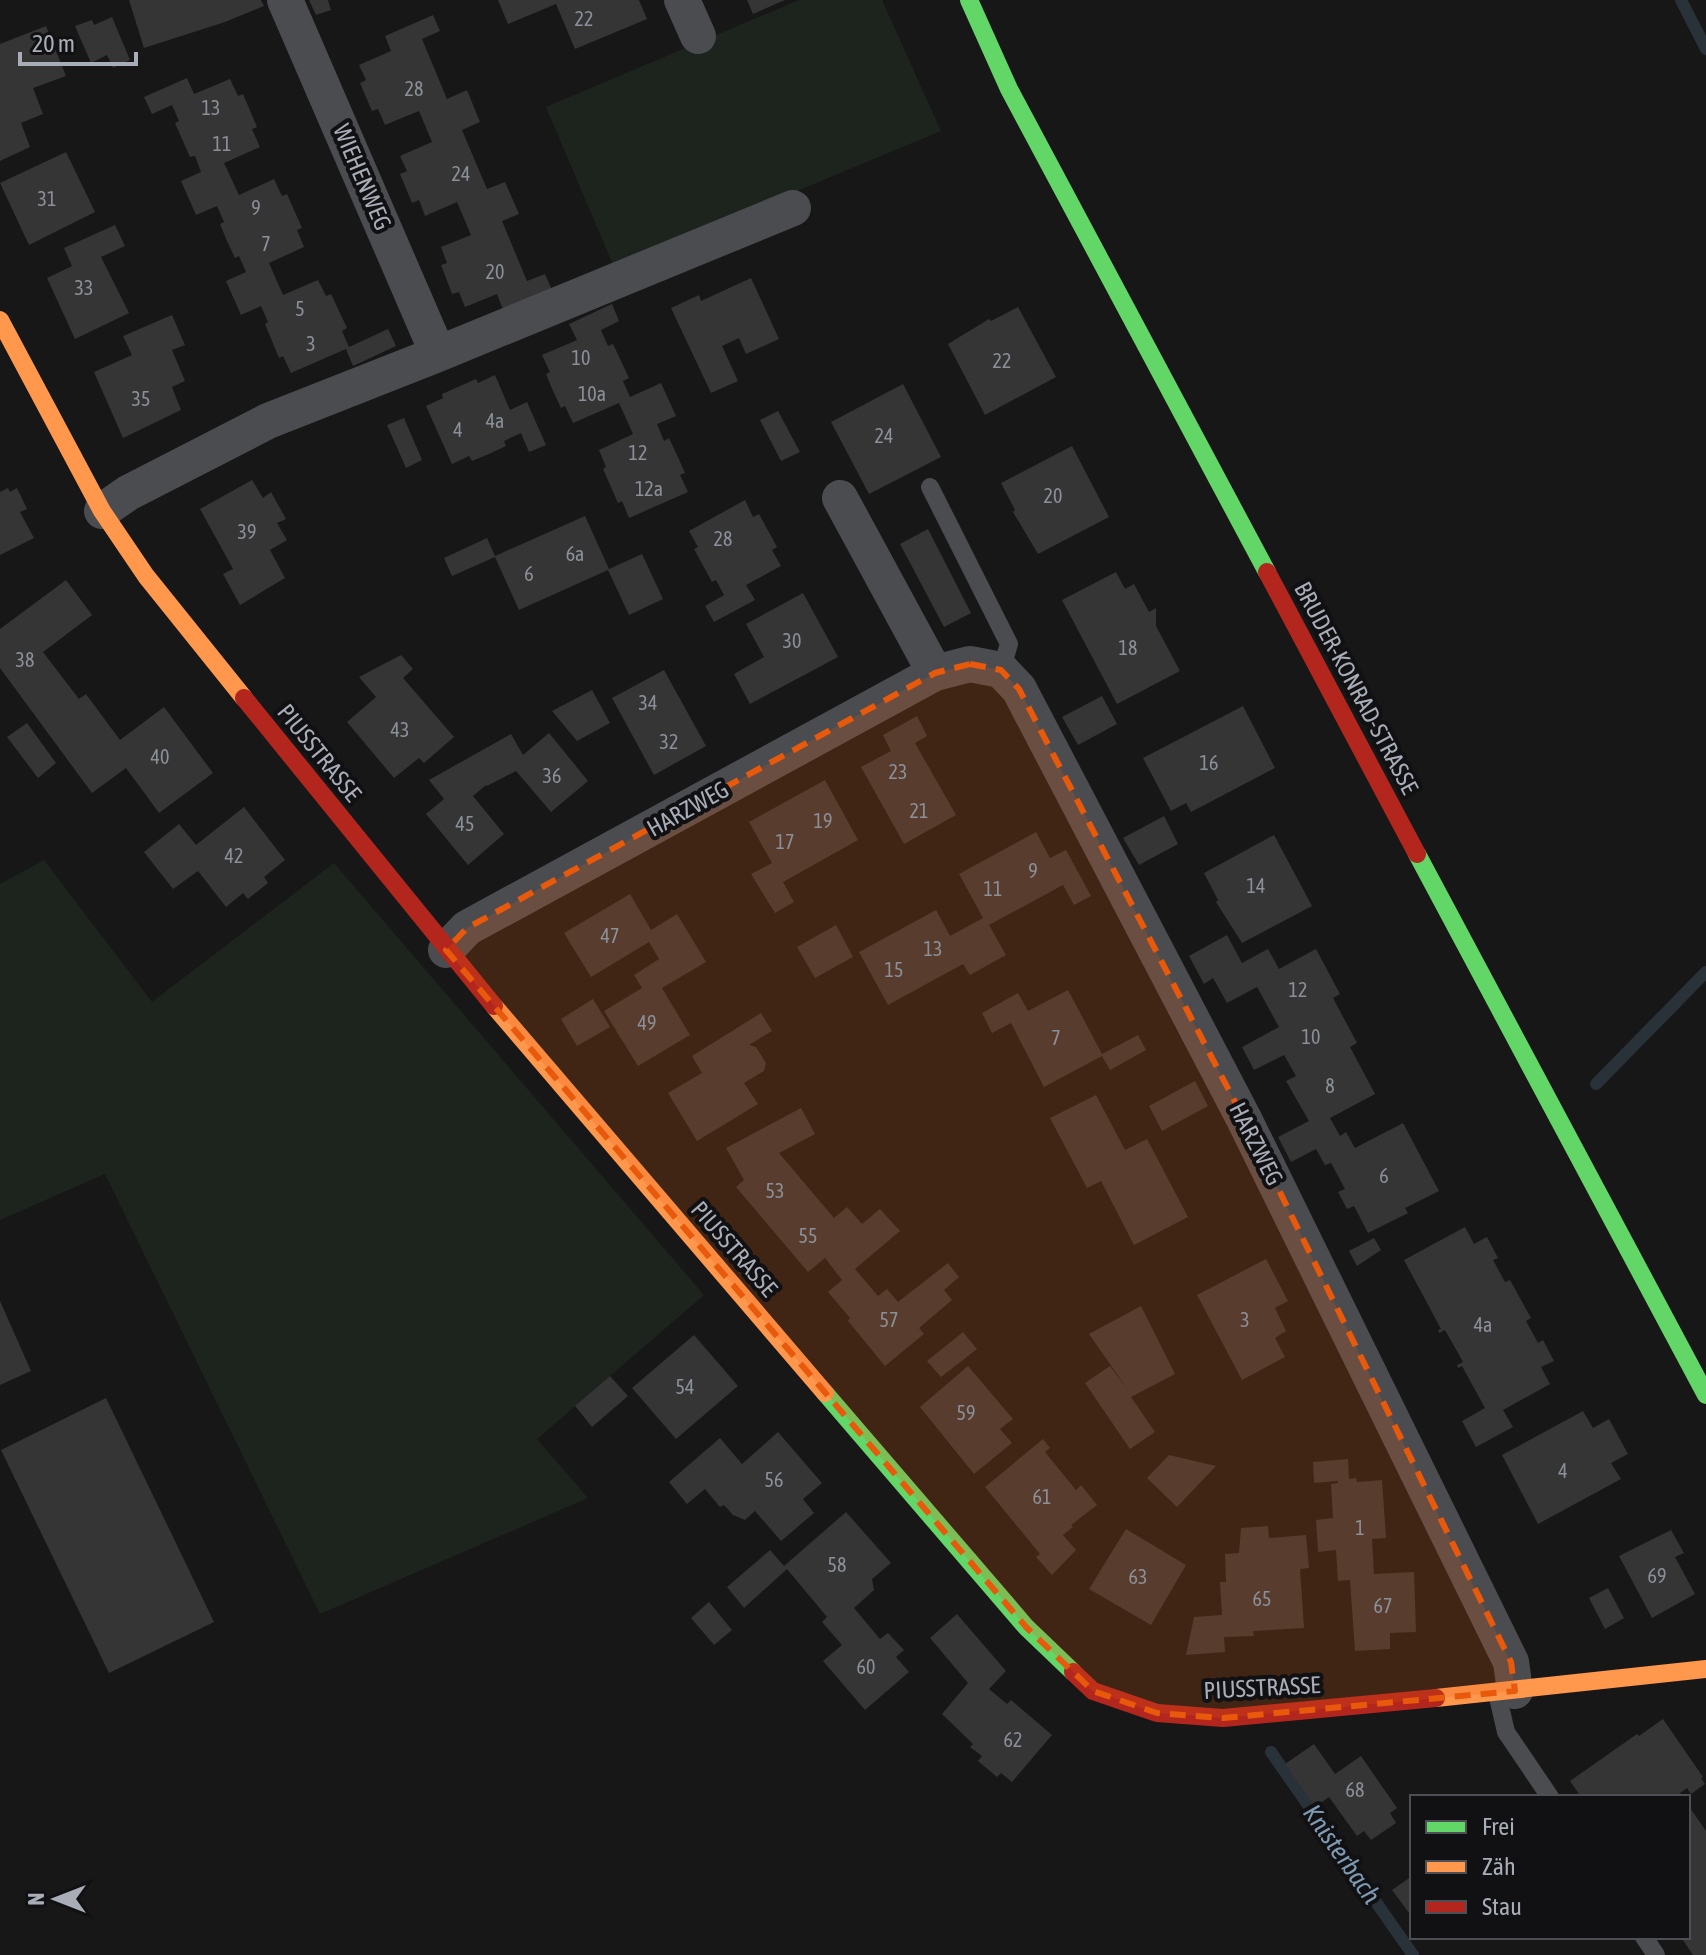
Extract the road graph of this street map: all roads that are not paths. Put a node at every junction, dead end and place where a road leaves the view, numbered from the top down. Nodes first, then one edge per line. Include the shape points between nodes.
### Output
1 (285, 0) edge
2 (682, 0) edge
3 (969, 0) edge
4 (698, 36) dead end
5 (793, 208) dead end
6 (0, 320) edge
7 (438, 354) junction
8 (930, 487) dead end
9 (840, 498) dead end
10 (102, 511) junction
11 (1001, 670) junction
12 (935, 673) junction
13 (446, 950) junction
14 (1706, 1395) edge
15 (1706, 1669) edge
16 (1506, 1692) junction
17 (1549, 1795) edge

1 - 7 street, WIEHENWEG
2 - 4 street
3 - 14 street, BRUDER-KONRAD-STRASSE via 1009,89
5 - 7 street
6 - 10 street, PIUSSTRASSE
7 - 10 street via 268,421
8 - 11 lane via 1009,644
9 - 12 street
10 - 13 street, PIUSSTRASSE via 146,576
11 - 12 street, HARZWEG via 970,664
11 - 16 street, HARZWEG via 1034,716 1244,1119 1511,1662
12 - 13 street, HARZWEG via 467,928
13 - 16 street, PIUSSTRASSE via 1026,1627 1093,1691 1157,1713 1223,1718
15 - 16 street, PIUSSTRASSE
16 - 17 lane via 1506,1732

